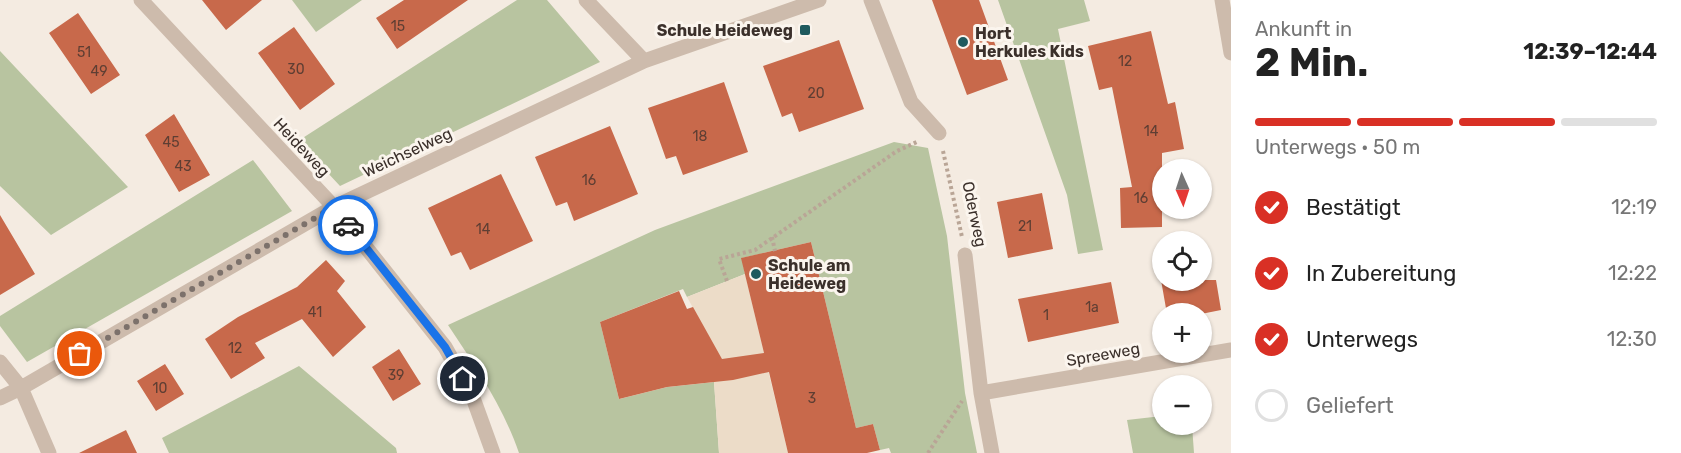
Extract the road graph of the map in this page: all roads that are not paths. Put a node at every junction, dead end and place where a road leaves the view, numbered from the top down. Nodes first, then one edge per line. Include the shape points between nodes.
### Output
1 (141, 0) edge
2 (586, 0) edge
3 (819, 0) edge
4 (871, 0) edge
5 (1222, 0) edge
6 (1231, 53) edge
7 (644, 61) junction
8 (939, 133) road end
9 (334, 207) junction
10 (965, 255) road end
11 (1231, 350) edge
12 (0, 362) edge
13 (21, 388) junction
14 (981, 393) junction
15 (0, 398) edge
16 (49, 453) edge
17 (493, 453) edge
18 (992, 453) edge

1 - 9 street, Heideweg
2 - 7 street
3 - 7 street, Weichselweg
4 - 8 street via 911,102
5 - 6 street
7 - 9 street, Weichselweg
9 - 13 street, Weichselweg
9 - 17 street, Heideweg via 445,347 472,395
10 - 14 street, Oderweg
11 - 14 street, Spreeweg
12 - 13 street
13 - 15 street, Weichselweg
13 - 16 street
14 - 18 street, Oderweg

